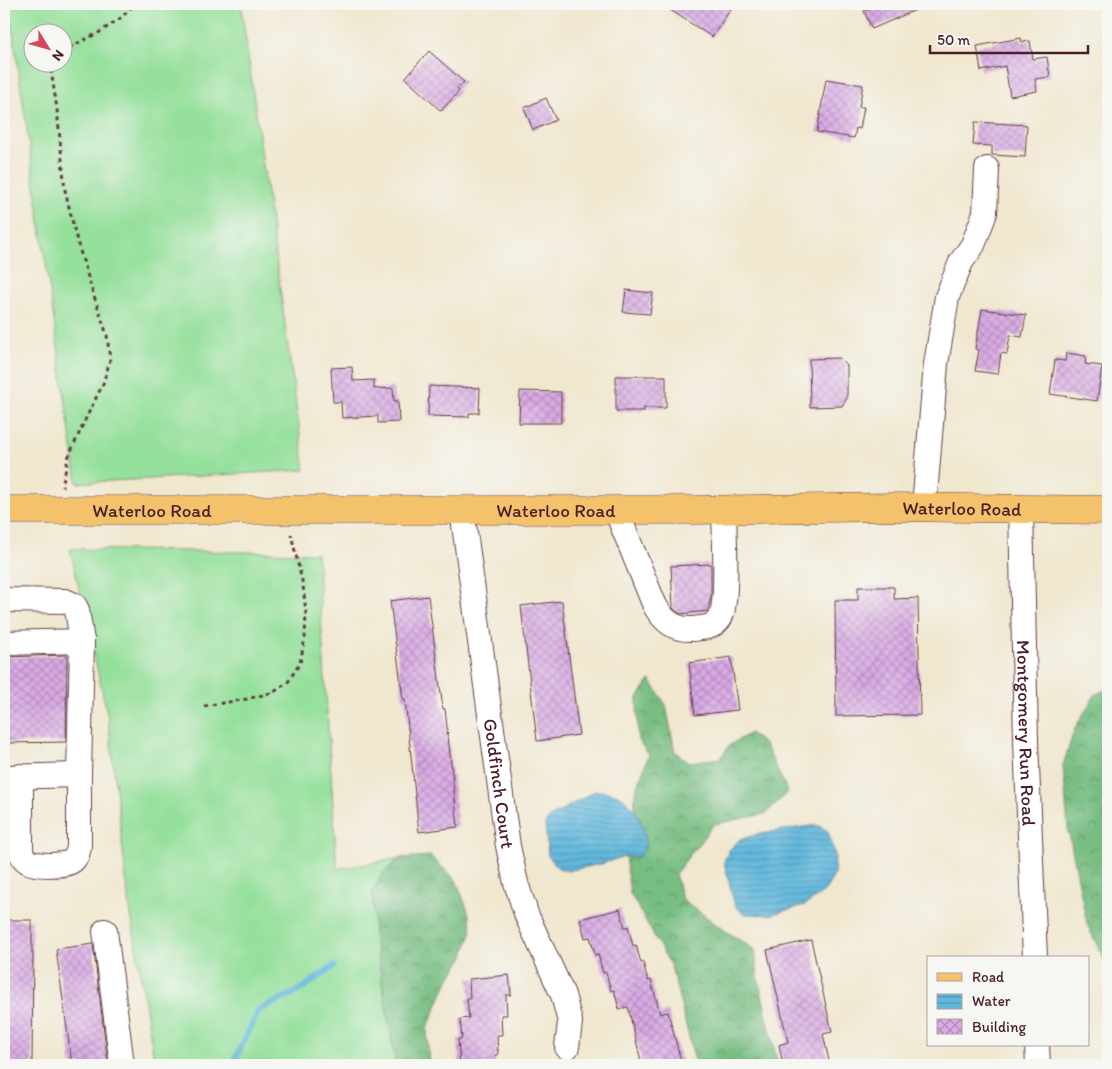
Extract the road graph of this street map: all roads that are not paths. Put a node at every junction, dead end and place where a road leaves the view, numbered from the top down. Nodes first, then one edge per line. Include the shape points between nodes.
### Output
1 (987, 169) dead end
2 (924, 507) junction
3 (724, 509) junction
4 (1021, 509) junction
5 (4, 510) edge
6 (462, 510) junction
7 (616, 510) junction
8 (1108, 510) edge
9 (4, 600) edge
10 (82, 641) junction
11 (4, 643) edge
12 (80, 775) junction
13 (13, 776) edge
14 (106, 931) dead end
15 (1035, 956) edge
16 (1037, 1046) edge
17 (567, 1048) dead end
18 (122, 1065) edge
19 (1038, 1065) edge

1 - 2 street via 985,213 973,245 961,262 946,297 936,364
2 - 3 main road, Waterloo Road
2 - 4 main road, Waterloo Road
3 - 7 main road, Waterloo Road
3 - 7 street via 725,590 720,618 708,627 683,629 661,617
4 - 8 main road, Waterloo Road
4 - 15 street, Montgomery Run Road
5 - 6 main road, Waterloo Road
6 - 7 main road, Waterloo Road
6 - 17 street, Goldfinch Court via 508,846 527,916 562,995 570,1022
9 - 10 street via 65,601 72,604 77,610
10 - 11 street
10 - 12 street
12 - 13 street
12 - 13 street via 78,851 71,862 63,864 35,864 22,856
14 - 18 street
16 - 19 street

